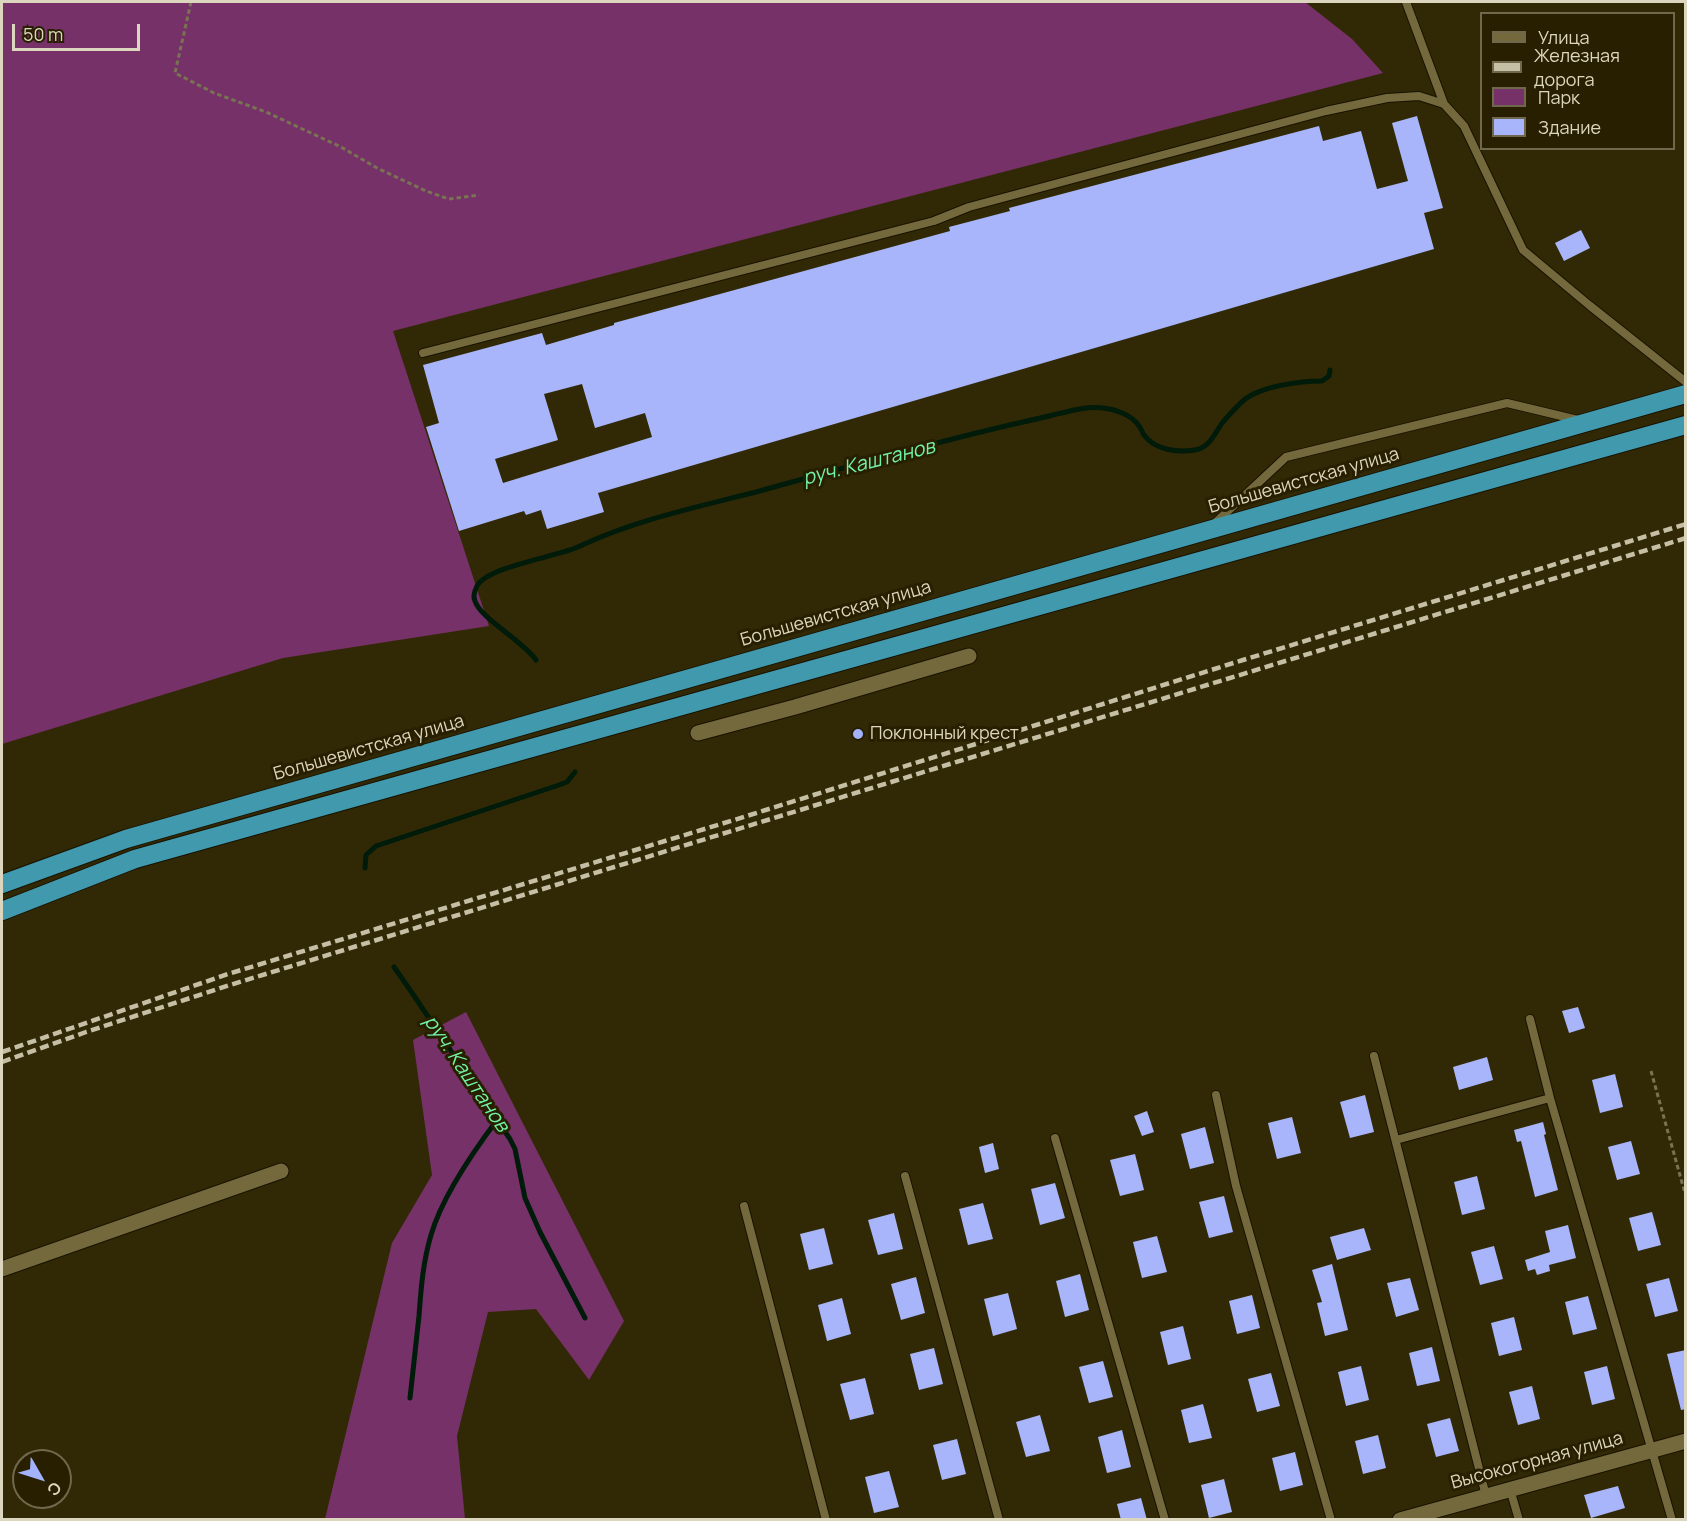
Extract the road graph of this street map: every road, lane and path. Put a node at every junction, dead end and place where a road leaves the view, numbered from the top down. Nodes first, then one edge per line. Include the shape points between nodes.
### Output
1 (191, 2) edge
2 (1406, 2) edge
3 (1444, 104) junction
4 (479, 195) dead end
5 (423, 353) dead end
6 (1686, 382) edge
7 (1686, 394) edge
8 (1585, 422) junction
9 (1686, 425) edge
10 (1208, 530) junction
11 (969, 656) dead end
12 (698, 733) dead end
13 (2, 884) edge
14 (2, 911) edge
15 (1530, 1019) dead end
16 (1374, 1056) dead end
17 (1650, 1071) dead end
18 (1216, 1095) dead end
19 (1550, 1098) junction
20 (1055, 1138) dead end
21 (1396, 1140) junction
22 (281, 1171) dead end
23 (905, 1176) dead end
24 (1686, 1197) edge
25 (744, 1206) dead end
26 (2, 1269) edge
27 (1686, 1441) edge
28 (1653, 1450) junction
29 (1510, 1489) junction
30 (1486, 1496) junction
31 (826, 1520) edge
32 (999, 1520) edge
33 (1165, 1520) edge
34 (1331, 1520) edge
35 (1400, 1520) edge
36 (1519, 1520) edge
37 (1672, 1520) edge

1 - 4 path via 175,73 341,147 426,191 450,198
2 - 3 lane
3 - 5 lane via 1419,96 1398,97 1326,111 969,207 934,221
3 - 6 lane via 1464,126 1523,250
7 - 8 highway, Большевистская улица
8 - 10 highway, Большевистская улица
8 - 10 lane via 1507,403 1286,457
9 - 14 highway via 135,859
10 - 13 highway, Большевистская улица via 126,839
11 - 12 street
15 - 19 lane
16 - 21 lane
17 - 24 path
18 - 34 lane via 1236,1186
19 - 21 lane
19 - 28 lane
20 - 33 lane
21 - 30 lane
22 - 26 street
23 - 32 lane
25 - 31 lane
27 - 28 street, Высокогорная улица
28 - 29 street, Высокогорная улица
28 - 37 lane
29 - 30 street, Высокогорная улица
29 - 36 lane
30 - 35 street, Высокогорная улица

